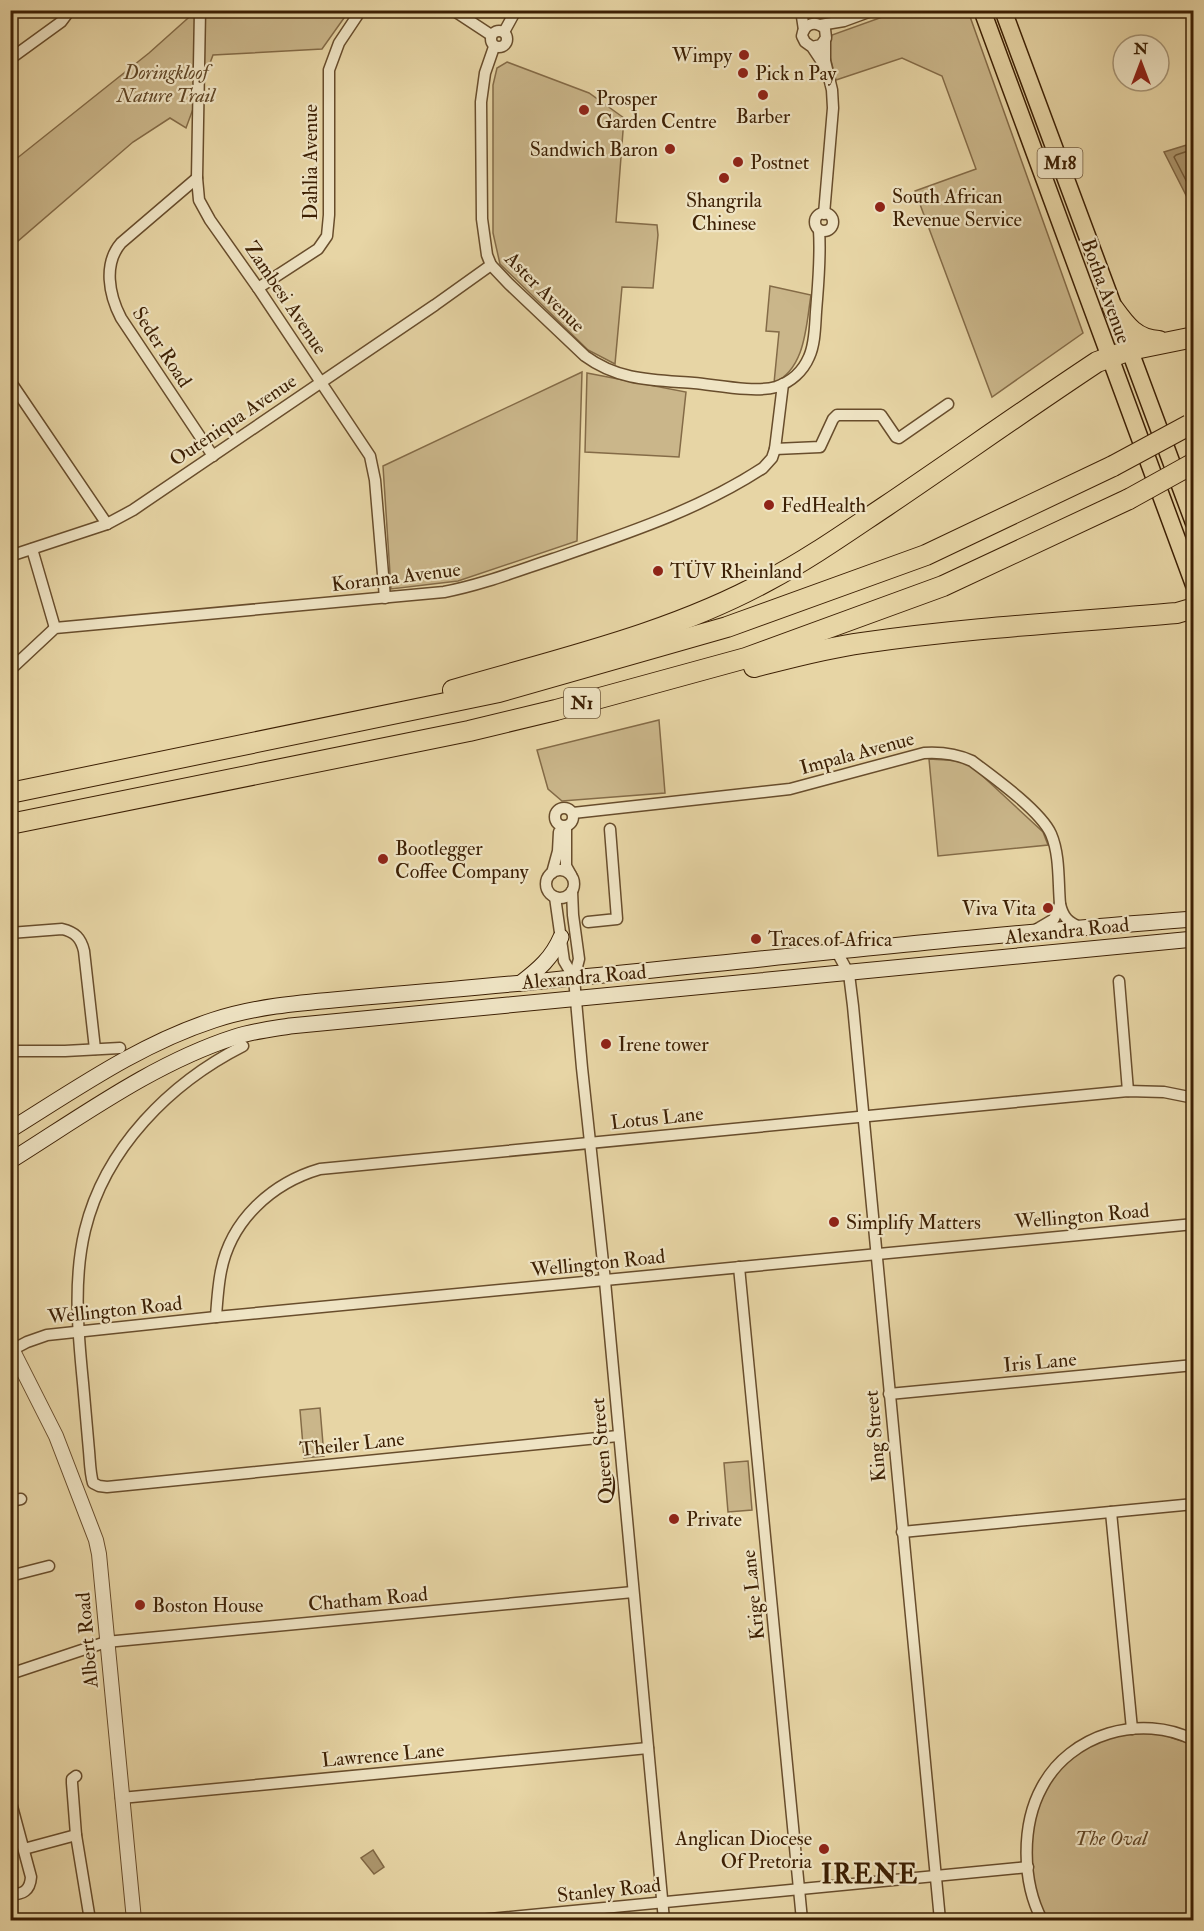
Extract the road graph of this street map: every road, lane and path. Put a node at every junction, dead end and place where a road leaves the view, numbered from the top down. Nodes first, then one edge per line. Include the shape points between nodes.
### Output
1 (70, 10) edge
2 (200, 10) edge
3 (361, 10) edge
4 (453, 10) edge
5 (516, 10) edge
6 (802, 10) edge
7 (874, 10) edge
8 (982, 10) edge
9 (1003, 10) edge
10 (844, 21) junction
11 (818, 24) junction
12 (804, 30) junction
13 (826, 38) junction
14 (493, 41) junction
15 (812, 47) junction
16 (10, 59) edge
17 (826, 67) junction
18 (197, 178) junction
19 (491, 265) junction
20 (258, 288) junction
21 (1113, 308) junction
22 (1194, 337) edge
23 (1170, 341) junction
24 (1130, 350) junction
25 (1108, 357) junction
26 (10, 381) edge
27 (321, 382) junction
28 (783, 384) junction
29 (948, 404) dead end
30 (1191, 423) edge
31 (775, 449) junction
32 (213, 456) junction
33 (1194, 464) edge
34 (1194, 523) edge
35 (107, 524) junction
36 (32, 549) junction
37 (10, 556) edge
38 (1194, 585) edge
39 (385, 598) junction
40 (1188, 615) edge
41 (55, 628) junction
42 (10, 670) edge
43 (556, 710) junction
44 (321, 729) junction
45 (10, 793) edge
46 (573, 813) junction
47 (10, 824) edge
48 (562, 825) junction
49 (610, 829) dead end
50 (552, 873) junction
51 (571, 875) junction
52 (572, 891) junction
53 (555, 897) junction
54 (1060, 904) junction
55 (1194, 919) edge
56 (1161, 921) junction
57 (588, 922) dead end
58 (1194, 926) edge
59 (1080, 927) junction
60 (1031, 932) junction
61 (10, 933) edge
62 (561, 937) junction
63 (1194, 939) edge
64 (837, 952) junction
65 (849, 974) junction
66 (574, 978) junction
67 (1119, 981) dead end
68 (521, 983) junction
69 (576, 998) junction
70 (243, 1046) dead end
71 (120, 1048) dead end
72 (95, 1049) junction
73 (10, 1051) edge
74 (1128, 1091) junction
75 (1194, 1098) edge
76 (864, 1116) junction
77 (10, 1130) edge
78 (589, 1143) junction
79 (10, 1161) edge
80 (1194, 1224) edge
81 (877, 1254) junction
82 (739, 1267) junction
83 (605, 1281) junction
84 (216, 1317) junction
85 (78, 1332) junction
86 (11, 1351) edge
87 (1194, 1365) edge
88 (889, 1394) junction
89 (618, 1436) junction
90 (1194, 1504) edge
91 (1111, 1512) junction
92 (902, 1532) junction
93 (49, 1566) dead end
94 (10, 1576) edge
95 (633, 1592) junction
96 (106, 1642) junction
97 (10, 1674) edge
98 (1132, 1729) junction
99 (1194, 1740) edge
100 (648, 1748) junction
101 (76, 1776) dead end
102 (121, 1798) junction
103 (10, 1799) edge
104 (76, 1835) junction
105 (24, 1849) junction
106 (1028, 1867) junction
107 (936, 1876) junction
108 (799, 1890) junction
109 (10, 1895) edge
110 (663, 1903) junction
111 (90, 1920) edge
112 (134, 1920) edge
113 (480, 1920) edge
114 (664, 1920) edge
115 (802, 1920) edge
116 (940, 1920) edge
117 (1042, 1920) edge

1 - 16 street via 62,22
2 - 18 street, Zambesi Avenue
3 - 20 street, Dahlia Avenue via 339,44 329,70 327,236 312,254
4 - 14 street
5 - 14 street, Aster Avenue via 504,32 505,45 500,48
6 - 11 street
6 - 12 street
7 - 10 street
8 - 25 main road, Botha Avenue / M18
9 - 21 main road, Botha Avenue / M18
10 - 11 street
10 - 13 street
11 - 12 street
11 - 13 street via 825,29
12 - 15 street via 803,40
13 - 15 street
13 - 17 street
14 - 19 street, Aster Avenue via 481,102 483,226
15 - 17 street
17 - 28 street via 833,108 824,214 816,219 816,226 824,230 812,350 805,366
18 - 20 street, Zambesi Avenue via 199,200 210,220
18 - 32 street, Seder Road via 116,248 110,284 121,318
19 - 27 street, Outeniqua Avenue
19 - 28 street, Aster Avenue via 585,356 610,371 643,379 746,388
20 - 27 street, Zambesi Avenue
21 - 23 highway via 1140,338
21 - 24 main road, Botha Avenue / M18
22 - 23 highway
23 - 24 highway
24 - 25 highway
24 - 34 main road, Botha Avenue / M18
25 - 38 main road, Botha Avenue / M18
25 - 44 highway via 865,522 751,589 653,631
26 - 35 street
27 - 32 street, Outeniqua Avenue
27 - 39 street, Zambesi Avenue via 373,467
28 - 31 street
29 - 31 street via 899,438 881,415 840,414 833,419 820,447
30 - 44 highway, N1, bridge via 1113,466 926,555 727,627 499,692
31 - 39 street, Koranna Avenue via 768,463 758,471 640,529 462,589
32 - 35 street, Outeniqua Avenue
33 - 43 highway, N1, bridge via 1129,499 943,586 746,658
35 - 36 street, Outeniqua Avenue
36 - 37 street, Outeniqua Avenue
36 - 41 street
39 - 41 street, Koranna Avenue
40 - 43 highway via 940,633 859,643 608,704
41 - 42 street
43 - 47 highway, N1
44 - 45 highway, N1
46 - 48 street via 572,822
46 - 48 street via 565,808 559,810 555,817
46 - 54 street, Impala Avenue via 790,789 924,753 964,757 1017,796 1048,829 1054,847
48 - 50 street
48 - 51 street via 566,866
49 - 57 street via 616,919
50 - 51 street via 560,870
50 - 53 street via 546,886
51 - 52 street
52 - 53 street
52 - 66 street via 579,959
53 - 62 street
54 - 59 street via 1068,921
54 - 60 street via 1054,919
55 - 56 main road, Alexandra Road
56 - 58 main road via 1173,926
56 - 59 main road, Alexandra Road
59 - 60 main road, Alexandra Road
60 - 64 main road, Alexandra Road
61 - 72 street via 62,929 81,941
62 - 66 street via 564,961
62 - 68 main road via 556,951
63 - 65 main road, Alexandra Road
64 - 65 street, King Street
64 - 66 main road, Alexandra Road
65 - 69 main road, Alexandra Road
65 - 76 street, King Street
66 - 68 main road, Alexandra Road
66 - 69 street, Queen Street
67 - 74 street
68 - 77 main road, Alexandra Road via 283,1005 215,1020 160,1041 110,1067
69 - 78 street, Queen Street
69 - 79 main road, Alexandra Road via 290,1026 237,1036 139,1082
70 - 85 street via 171,1093 113,1163 85,1230
71 - 72 street
72 - 73 street
74 - 75 street, Lotus Lane
74 - 76 street, Lotus Lane
76 - 78 street, Lotus Lane
76 - 81 street, King Street
78 - 83 street, Queen Street
78 - 84 street, Lotus Lane via 343,1167 295,1178 258,1203 234,1234 221,1269
80 - 81 street, Wellington Road
81 - 82 street, Wellington Road
81 - 88 street, King Street
82 - 83 street, Wellington Road
82 - 108 street, Krige Lane
83 - 84 street, Wellington Road
83 - 89 street, Queen Street
84 - 85 street, Wellington Road
85 - 86 street, Wellington Road via 41,1336
85 - 89 street, Theiler Lane via 92,1480 97,1486
86 - 96 street, Albert Road via 57,1436 92,1526 99,1554
87 - 88 street, Iris Lane
88 - 92 street, King Street
89 - 95 street, Queen Street
90 - 91 street
91 - 92 street
91 - 98 street
92 - 107 street, King Street
93 - 94 street
95 - 96 street, Chatham Road
95 - 100 street, Queen Street
96 - 97 street, Chatham Road
96 - 102 street, Albert Road
98 - 99 street via 1163,1730
98 - 106 street via 1111,1732 1086,1743 1052,1772 1032,1814
100 - 102 street, Lawrence Lane
100 - 110 street, Queen Street
101 - 104 street via 72,1779
102 - 112 street, Albert Road
103 - 105 street
104 - 105 street
104 - 111 street
105 - 109 street via 31,1872 30,1886 24,1893
106 - 107 street, Stanley Road
106 - 117 street
107 - 108 street, Stanley Road
107 - 116 street, King Street
108 - 110 street, Stanley Road
108 - 115 street, Krige Lane
110 - 113 street, Stanley Road
110 - 114 street, Queen Street

